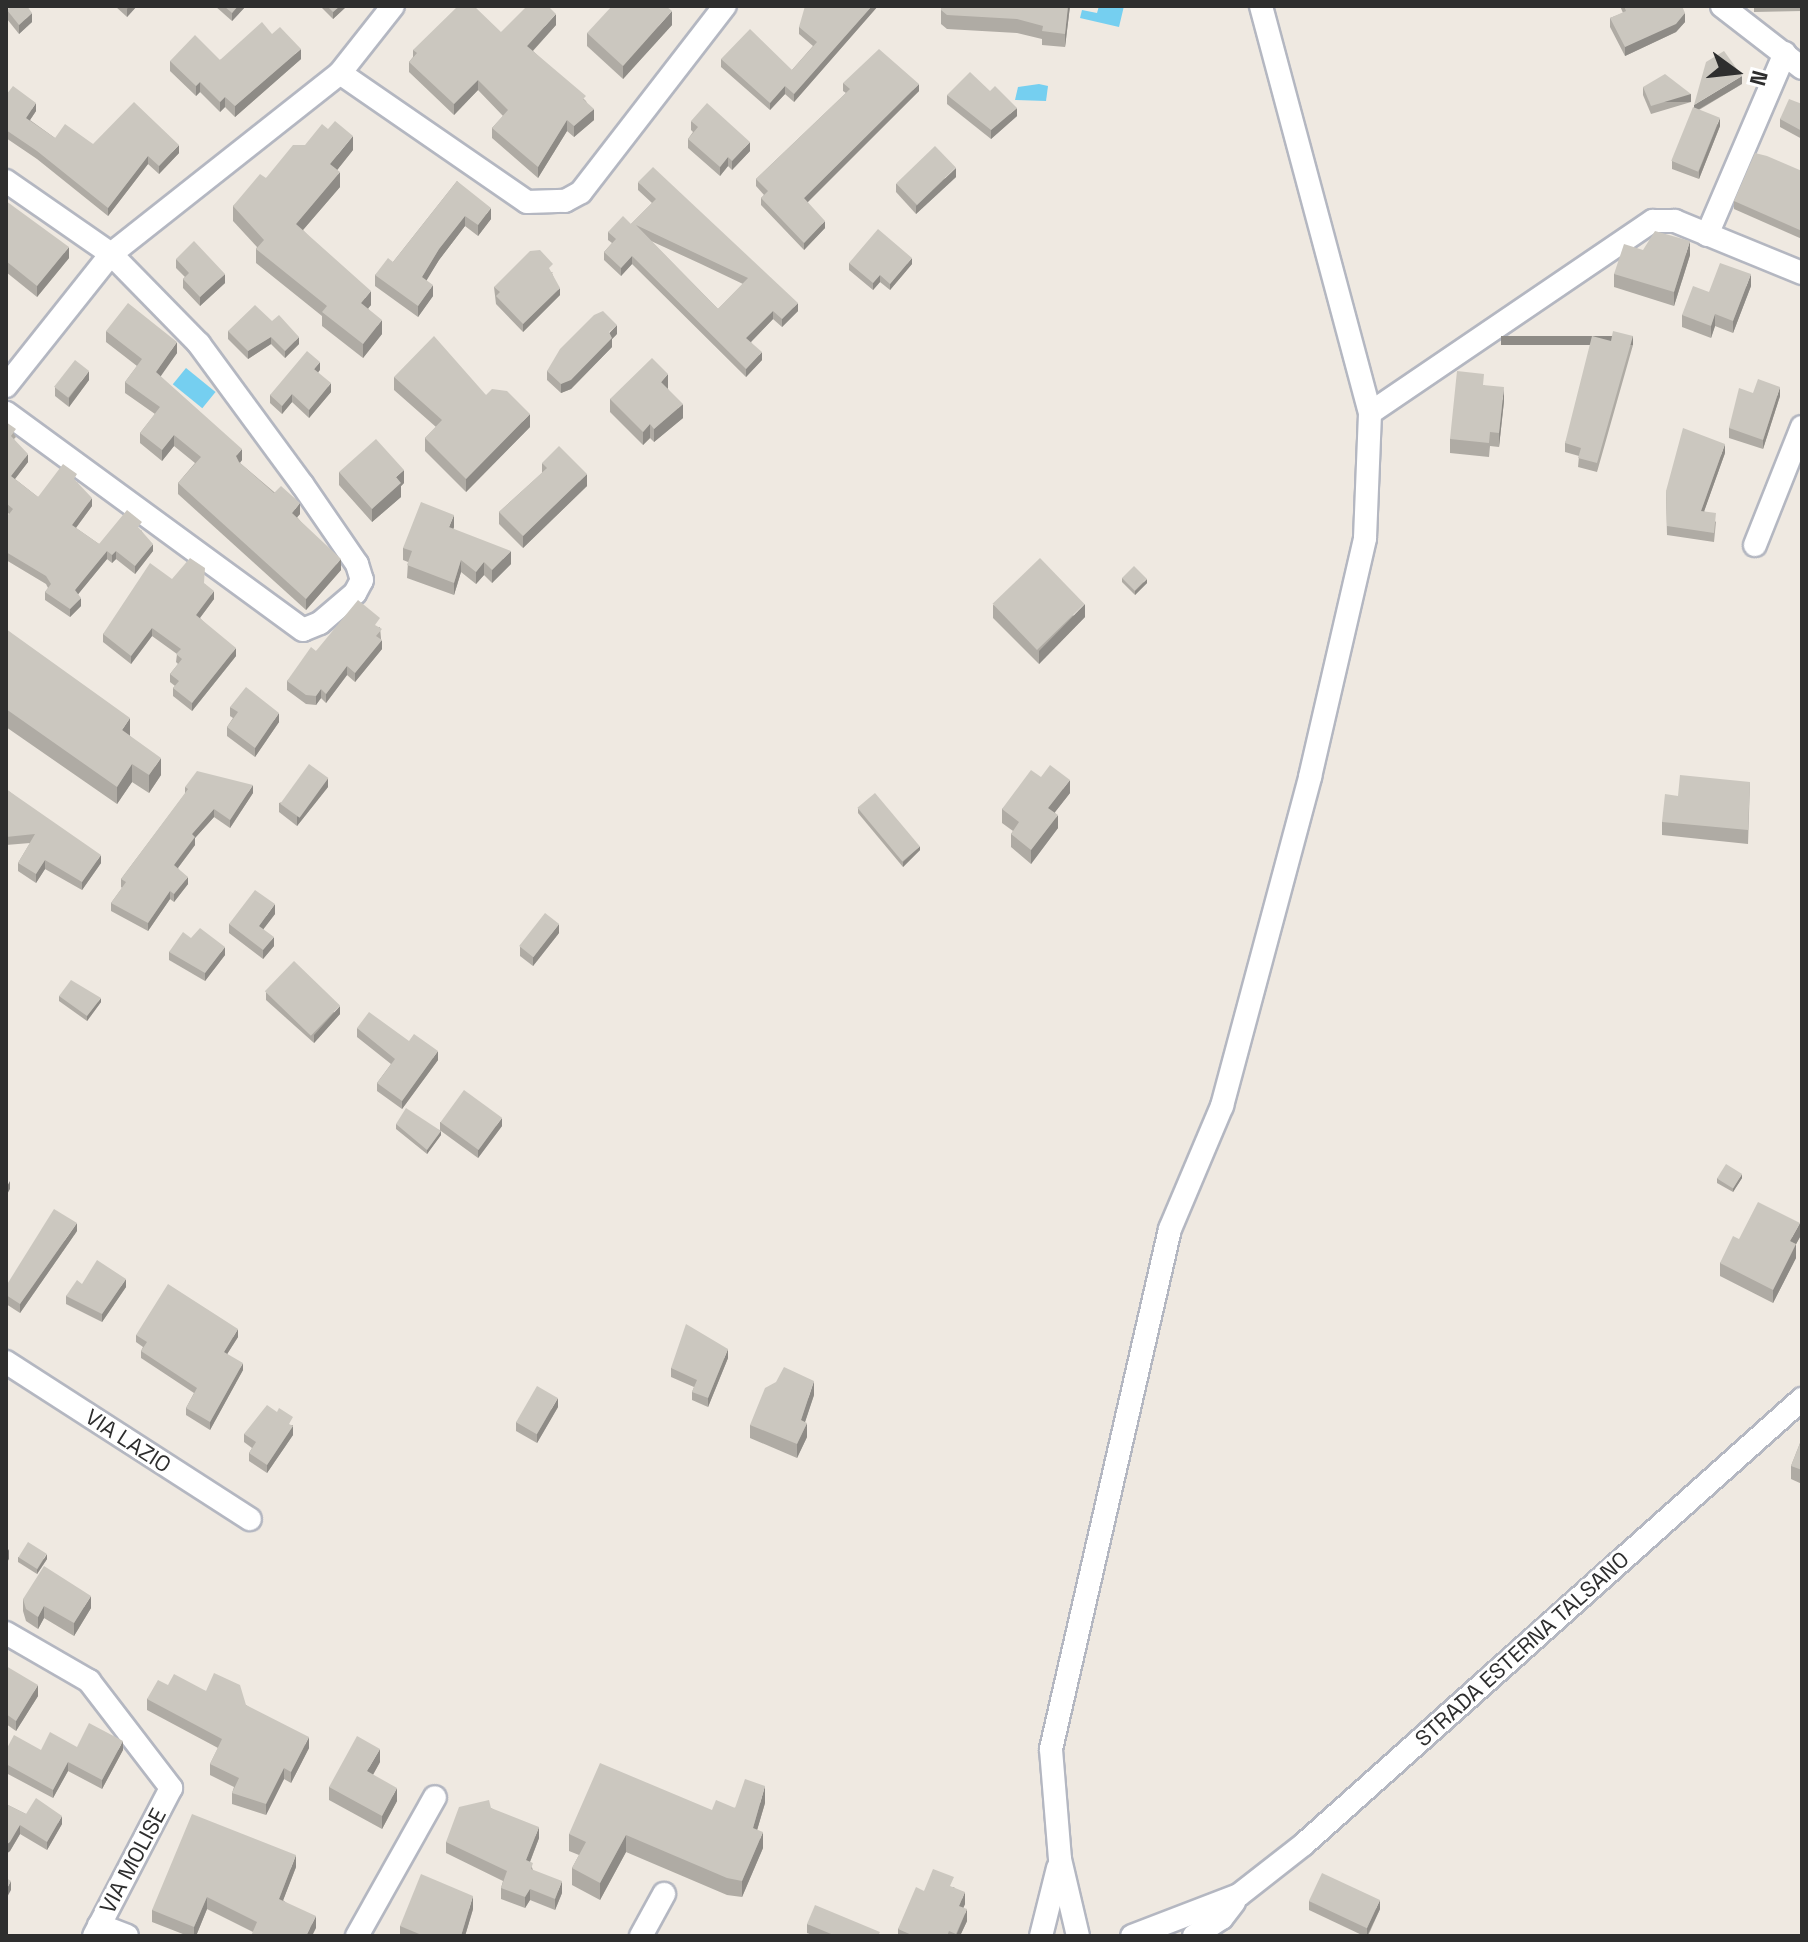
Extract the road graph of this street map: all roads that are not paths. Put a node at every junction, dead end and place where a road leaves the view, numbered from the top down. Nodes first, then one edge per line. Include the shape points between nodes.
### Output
1 (393, 6) edge
2 (725, 6) edge
3 (1261, 6) edge
4 (1722, 6) edge
5 (1793, 61) edge
6 (340, 73) junction
7 (6, 181) edge
8 (1707, 235) junction
9 (111, 254) junction
10 (1802, 273) edge
11 (6, 386) edge
12 (6, 413) edge
13 (1370, 413) junction
14 (1802, 427) edge
15 (1755, 545) dead end
16 (6, 1362) edge
17 (1802, 1400) edge
18 (250, 1519) dead end
19 (6, 1633) edge
20 (435, 1797) dead end
21 (1060, 1859) junction
22 (664, 1894) dead end
23 (1239, 1895) junction
24 (1222, 1918) junction
25 (96, 1930) edge
26 (127, 1936) edge
27 (357, 1936) edge
28 (641, 1936) edge
29 (1041, 1936) edge
30 (1078, 1936) edge
31 (1132, 1936) edge
32 (1194, 1936) edge
33 (1207, 1936) edge

1 - 6 street
2 - 6 street via 581,192 565,201 527,202
3 - 13 street
4 - 5 street
5 - 8 street
6 - 9 street
7 - 9 street
8 - 10 street
8 - 13 street via 1675,221 1653,221
9 - 11 street
9 - 12 street via 199,344 302,484 357,564 362,580 355,593 320,623 303,630
13 - 21 street via 1365,538 1314,762 1222,1106 1170,1229 1051,1749
14 - 15 street
16 - 18 street, VIA LAZIO
17 - 23 street, STRADA ESTERNA TALSANO via 1304,1844
19 - 25 street, VIA MOLISE via 89,1681 171,1788
20 - 27 street
21 - 29 street
21 - 30 street
22 - 28 street
23 - 24 street, STRADA ESTERNA TALSANO
23 - 31 street, STRADA ESTERNA TALSANO
24 - 32 street, STRADA ESTERNA TALSANO
24 - 33 street
25 - 26 street

